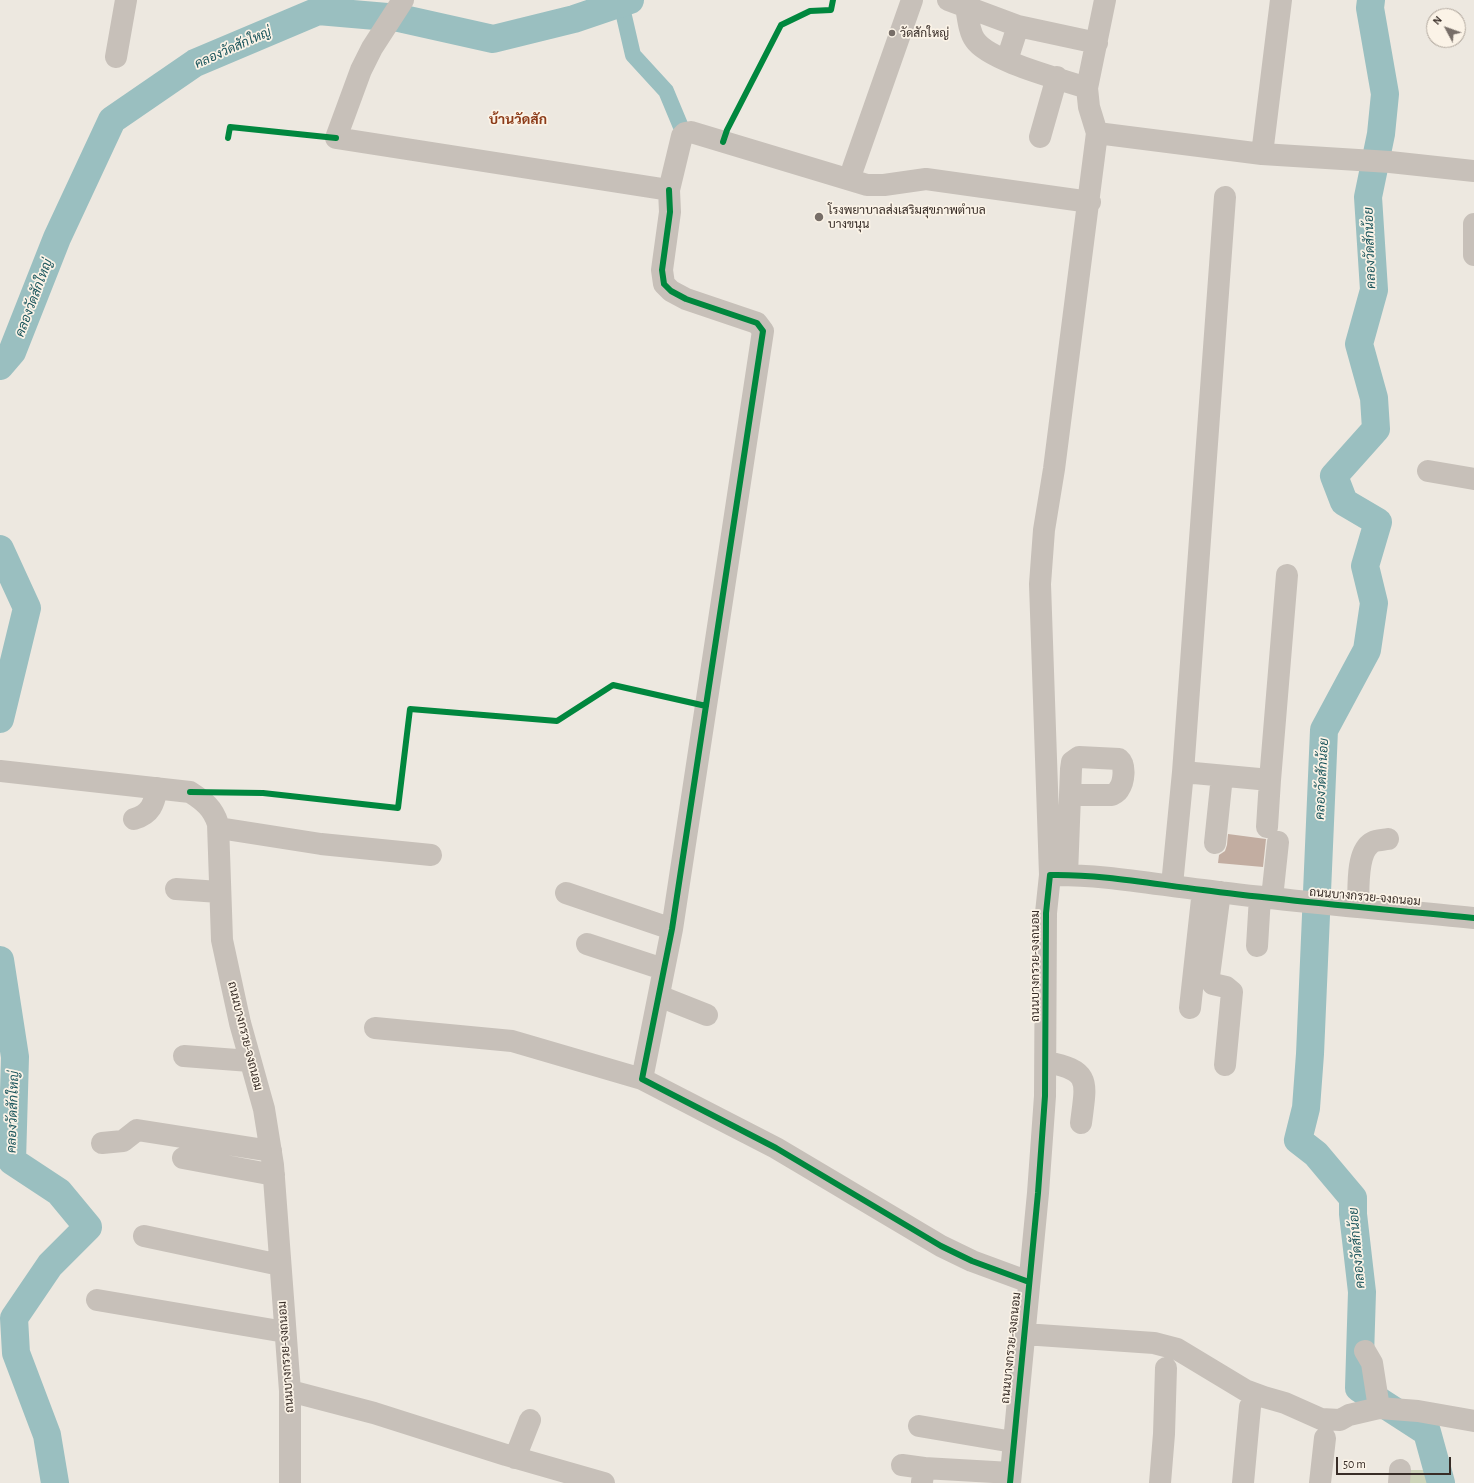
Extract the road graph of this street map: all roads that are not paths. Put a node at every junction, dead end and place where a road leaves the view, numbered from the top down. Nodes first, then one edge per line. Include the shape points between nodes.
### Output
1 (126, 0) edge
2 (403, 0) edge
3 (912, 0) edge
4 (1105, 0) edge
5 (1281, 0) edge
6 (957, 4) edge
7 (1018, 26) junction
8 (1097, 43) junction
9 (116, 57) dead end
10 (1007, 60) junction
11 (1057, 77) junction
12 (1087, 88) junction
13 (1097, 133) junction
14 (1040, 137) dead end
15 (1262, 154) junction
16 (852, 168) dead end
17 (1474, 171) edge
18 (669, 190) junction
19 (1225, 197) dead end
20 (1090, 202) junction
21 (1474, 224) edge
22 (1474, 255) edge
23 (1428, 471) dead end
24 (1474, 479) edge
25 (1287, 575) dead end
26 (4, 771) edge
27 (1183, 772) junction
28 (1222, 776) junction
29 (1270, 780) junction
30 (157, 788) junction
31 (1070, 795) dead end
32 (134, 819) dead end
33 (218, 828) junction
34 (1388, 839) dead end
35 (1215, 843) dead end
36 (431, 855) dead end
37 (1059, 875) junction
38 (1172, 885) junction
39 (176, 889) dead end
40 (1211, 891) junction
41 (219, 892) junction
42 (566, 893) dead end
43 (1266, 897) junction
44 (1358, 906) junction
45 (1474, 918) edge
46 (672, 929) junction
47 (587, 944) dead end
48 (1257, 946) dead end
49 (663, 969) junction
50 (658, 996) junction
51 (1190, 1008) dead end
52 (707, 1015) dead end
53 (375, 1028) dead end
54 (184, 1056) dead end
55 (250, 1061) junction
56 (1047, 1062) junction
57 (1224, 1065) dead end
58 (642, 1079) junction
59 (1082, 1123) dead end
60 (102, 1143) dead end
61 (271, 1151) junction
62 (183, 1158) dead end
63 (274, 1175) junction
64 (144, 1236) dead end
65 (280, 1265) junction
66 (1029, 1282) junction
67 (97, 1300) dead end
68 (285, 1332) junction
69 (1024, 1334) junction
70 (1365, 1351) dead end
71 (1166, 1368) dead end
72 (290, 1391) junction
73 (1250, 1406) dead end
74 (1379, 1408) junction
75 (530, 1420) dead end
76 (1474, 1421) edge
77 (919, 1426) dead end
78 (1325, 1438) dead end
79 (1013, 1442) junction
80 (515, 1458) junction
81 (902, 1464) dead end
82 (923, 1476) edge
83 (1010, 1478) edge
84 (290, 1483) edge
85 (604, 1483) edge
86 (1160, 1483) edge
87 (1243, 1483) edge
88 (1320, 1483) edge

1 - 9 street
2 - 18 street via 361,70 336,138
3 - 16 street
4 - 8 street
5 - 15 street
6 - 7 street
6 - 10 street via 974,39 982,49
7 - 8 street
7 - 10 street
8 - 12 street
10 - 11 street
11 - 12 street
11 - 14 street
12 - 13 street via 1089,107
13 - 15 street
13 - 20 street
15 - 17 street via 1380,161
18 - 20 street via 682,136 685,132 691,132 867,185 884,185 926,178
18 - 46 street via 670,212 662,270 664,284 686,299 758,323 763,331
19 - 27 street
20 - 37 street via 1044,530 1040,584
21 - 22 street
23 - 24 street
25 - 29 street
26 - 30 street, ถนนบางกรวย-จงถนอม
27 - 28 street
27 - 38 street
28 - 29 street
28 - 35 street
29 - 43 street via 1273,834
30 - 32 street via 152,808
30 - 33 street, ถนนบางกรวย-จงถนอม via 190,792 203,800 216,816
31 - 37 street
33 - 36 street via 321,844
33 - 41 street, ถนนบางกรวย-จงถนอม
34 - 44 street via 1370,844 1361,858
37 - 38 street, ถนนบางกรวย-จงถนอม
37 - 56 street, ถนนบางกรวย-จงถนอม via 1046,913
38 - 40 street, ถนนบางกรวย-จงถนอม
39 - 41 street
40 - 43 street, ถนนบางกรวย-จงถนอม
40 - 51 street
40 - 57 street via 1209,976 1212,984 1226,987 1232,992
41 - 55 street, ถนนบางกรวย-จงถนอม via 225,959
42 - 46 street
43 - 44 street, ถนนบางกรวย-จงถนอม via 1305,903
43 - 48 street
44 - 45 street, ถนนบางกรวย-จงถนอม
46 - 49 street
47 - 49 street
49 - 50 street
50 - 52 street
50 - 58 street
53 - 58 street via 512,1041
54 - 55 street
55 - 61 street, ถนนบางกรวย-จงถนอม via 264,1109
56 - 59 street via 1066,1066 1083,1078 1085,1091
56 - 66 street, ถนนบางกรวย-จงถนอม
58 - 66 street via 790,1155 941,1246 972,1261
60 - 61 street via 123,1140 137,1130
61 - 63 street, ถนนบางกรวย-จงถนอม
62 - 63 street
63 - 65 street, ถนนบางกรวย-จงถนอม
64 - 65 street
65 - 68 street, ถนนบางกรวย-จงถนอม
66 - 69 street, ถนนบางกรวย-จงถนอม
67 - 68 street
68 - 72 street, ถนนบางกรวย-จงถนอม
69 - 74 street via 1167,1345 1198,1360 1245,1390 1285,1403 1321,1419 1340,1420
69 - 79 street, ถนนบางกรวย-จงถนอม
70 - 74 street via 1373,1368
71 - 86 street
72 - 80 street via 374,1413
72 - 84 street, ถนนบางกรวย-จงถนอม
73 - 87 street
74 - 76 street via 1418,1411
75 - 80 street
77 - 79 street
78 - 88 street
79 - 83 street, ถนนบางกรวย-จงถนอม
80 - 85 street
81 - 82 street
82 - 83 street

